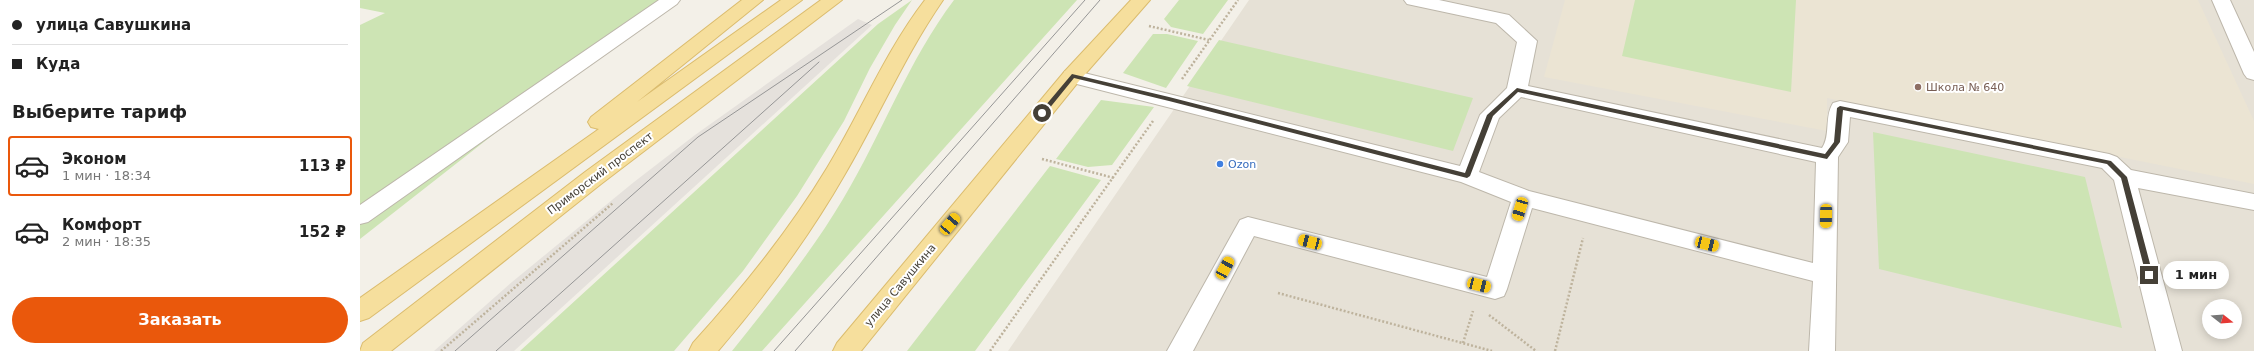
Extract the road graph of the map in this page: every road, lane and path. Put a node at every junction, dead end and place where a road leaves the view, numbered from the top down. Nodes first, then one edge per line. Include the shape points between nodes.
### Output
1 (671, 0) edge
2 (754, 0) edge
3 (793, 0) edge
4 (833, 0) edge
5 (934, 0) edge
6 (1141, 0) edge
7 (1238, 0) edge
8 (1413, 0) edge
9 (2221, 0) edge
10 (1148, 26) dead end
11 (1209, 40) junction
12 (2254, 74) edge
13 (1072, 76) junction
14 (1517, 90) junction
15 (1169, 99) junction
16 (1827, 157) junction
17 (1042, 158) dead end
18 (1467, 176) junction
19 (2124, 177) junction
20 (1114, 178) junction
21 (1524, 198) junction
22 (2254, 202) edge
23 (613, 203) dead end
24 (1588, 214) junction
25 (360, 216) edge
26 (1825, 275) junction
27 (1278, 293) dead end
28 (1475, 304) dead end
29 (360, 310) edge
30 (1487, 314) dead end
31 (1463, 343) junction
32 (372, 351) edge
33 (441, 351) edge
34 (702, 351) edge
35 (846, 351) edge
36 (990, 351) edge
37 (1180, 351) edge
38 (1492, 351) edge
39 (1536, 351) edge
40 (1555, 351) edge
41 (1822, 351) edge
42 (2169, 351) edge

1 - 25 lane
2 - 29 main road
3 - 29 main road
4 - 32 main road, Приморский проспект via 593,178
5 - 34 main road via 914,25 880,86 850,148 803,223 725,326
6 - 13 main road, улица Савушкина
7 - 11 path
8 - 14 lane via 1502,19 1527,41
9 - 12 lane
10 - 11 path
11 - 15 path
13 - 15 lane
13 - 35 main road, улица Савушкина
14 - 16 lane
14 - 18 lane via 1490,115
15 - 18 lane
15 - 20 path
16 - 19 lane via 1837,142 1840,108 2109,162
16 - 26 lane
17 - 20 path
18 - 21 lane
19 - 22 lane
19 - 42 lane
20 - 36 path
21 - 24 lane
21 - 37 lane via 1495,289 1248,226
23 - 33 path
24 - 26 lane
24 - 40 path
26 - 41 lane
27 - 31 path
28 - 31 path
30 - 39 path
31 - 38 path

